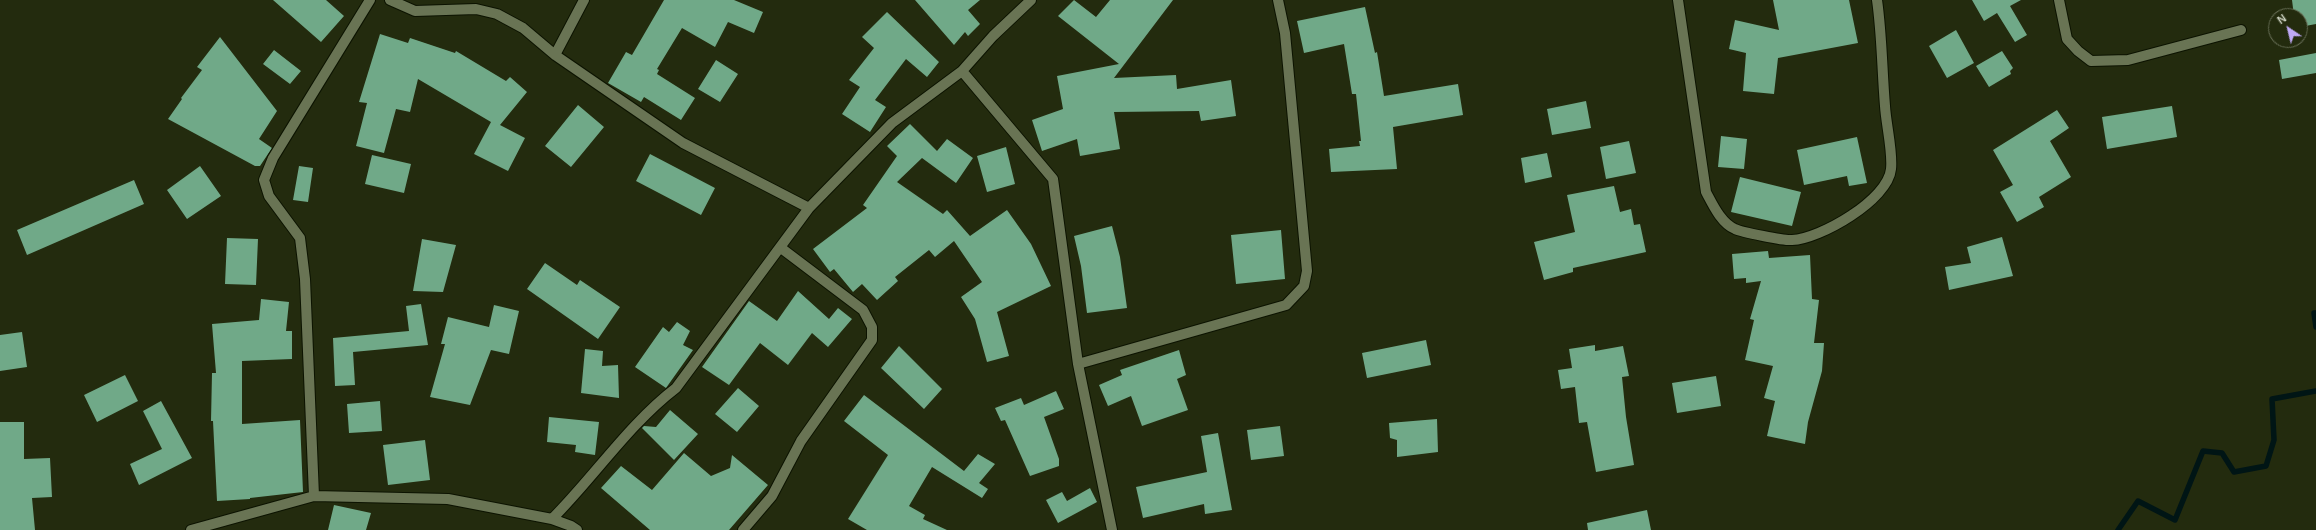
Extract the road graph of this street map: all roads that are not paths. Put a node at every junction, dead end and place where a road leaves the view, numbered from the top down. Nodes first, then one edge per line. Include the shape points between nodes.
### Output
1 (370, 0) edge
2 (390, 0) edge
3 (584, 0) edge
4 (1031, 0) edge
5 (1278, 0) edge
6 (1678, 0) edge
7 (1877, 0) edge
8 (2059, 0) edge
9 (2241, 30) dead end
10 (555, 54) junction
11 (962, 71) junction
12 (809, 208) junction
13 (781, 248) junction
14 (1078, 364) junction
15 (314, 496) junction
16 (552, 519) junction
17 (191, 530) edge
18 (577, 530) edge
19 (742, 530) edge
20 (1112, 530) edge

1 - 15 street via 273,158 264,180 269,196 300,238 305,279
2 - 10 street via 415,11 476,9 497,14 523,28
3 - 10 street
4 - 11 street via 993,36
5 - 14 street via 1285,33 1307,271 1304,286 1286,304
6 - 7 street via 1706,192 1717,213 1735,229 1792,240 1832,228 1884,188 1891,170
8 - 9 street via 2068,39 2091,61 2128,60
10 - 12 street via 683,143
11 - 12 street via 892,124
11 - 14 street via 1053,179
12 - 13 street
13 - 16 street via 676,388 656,403 580,491
13 - 19 street via 863,310 872,327 872,340 801,441 772,496
14 - 20 street
15 - 16 street via 448,499
15 - 17 street
16 - 18 street

